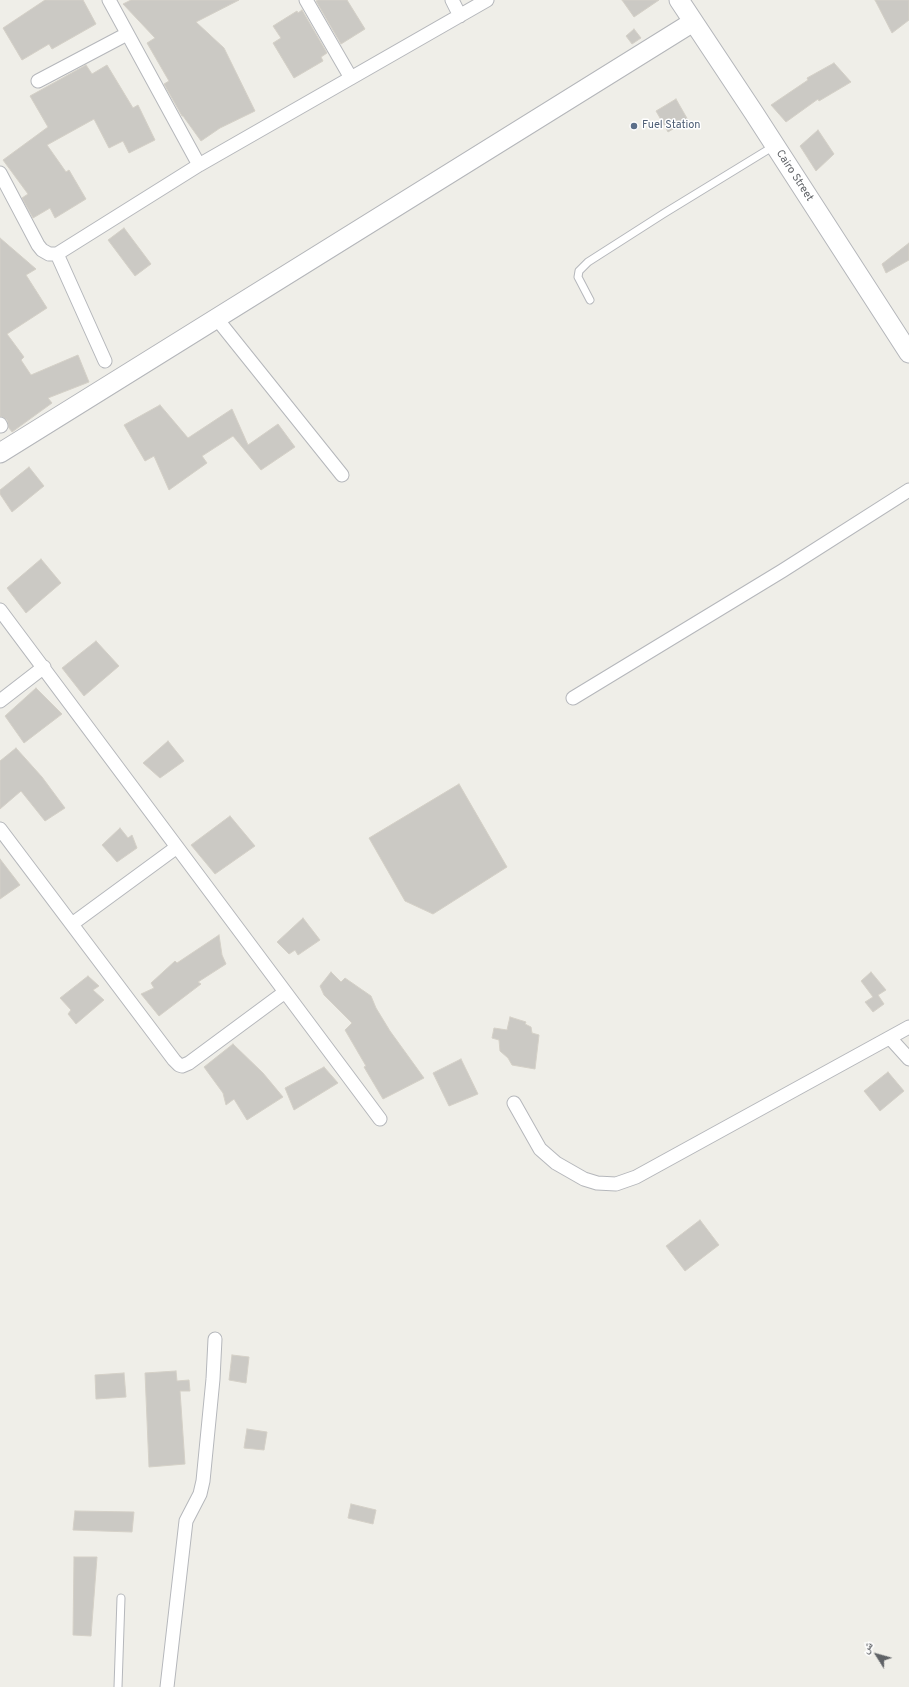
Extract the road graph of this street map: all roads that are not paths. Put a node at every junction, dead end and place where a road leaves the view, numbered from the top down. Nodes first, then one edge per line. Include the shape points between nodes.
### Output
1 (109, 0) edge
2 (306, 0) edge
3 (452, 0) edge
4 (487, 0) edge
5 (679, 0) edge
6 (460, 16) junction
7 (693, 22) junction
8 (127, 34) junction
9 (351, 78) junction
10 (38, 81) dead end
11 (775, 146) junction
12 (199, 165) junction
13 (0, 173) edge
14 (57, 254) junction
15 (590, 300) dead end
16 (216, 319) junction
17 (909, 353) edge
18 (105, 361) dead end
19 (0, 453) edge
20 (342, 475) dead end
21 (909, 490) edge
22 (0, 610) edge
23 (44, 667) junction
24 (573, 698) dead end
25 (0, 701) edge
26 (0, 829) edge
27 (177, 847) junction
28 (72, 924) junction
29 (284, 992) junction
30 (909, 1027) edge
31 (890, 1038) junction
32 (909, 1059) edge
33 (514, 1103) dead end
34 (380, 1119) dead end
35 (215, 1339) dead end
36 (121, 1598) dead end
37 (118, 1687) edge
38 (167, 1687) edge

1 - 8 street
2 - 9 street
3 - 6 street
4 - 6 street
5 - 7 street, Cairo Street
6 - 9 street
7 - 11 street, Cairo Street
7 - 16 street
8 - 10 street
8 - 12 street
9 - 12 street
11 - 15 lane via 588,262 579,271 578,277
11 - 17 street, Cairo Street
12 - 14 street
13 - 14 street via 38,245 49,254
14 - 18 street
16 - 19 street
16 - 20 street
21 - 24 street via 782,571
22 - 23 street
23 - 25 street
23 - 27 street
26 - 28 street
27 - 28 street
27 - 29 street
28 - 29 street via 174,1060 182,1066
29 - 34 street
30 - 31 street
31 - 32 street
31 - 33 street via 636,1177 616,1184 584,1179 556,1163 540,1148
35 - 38 street via 203,1481 200,1494 186,1521
36 - 37 lane

